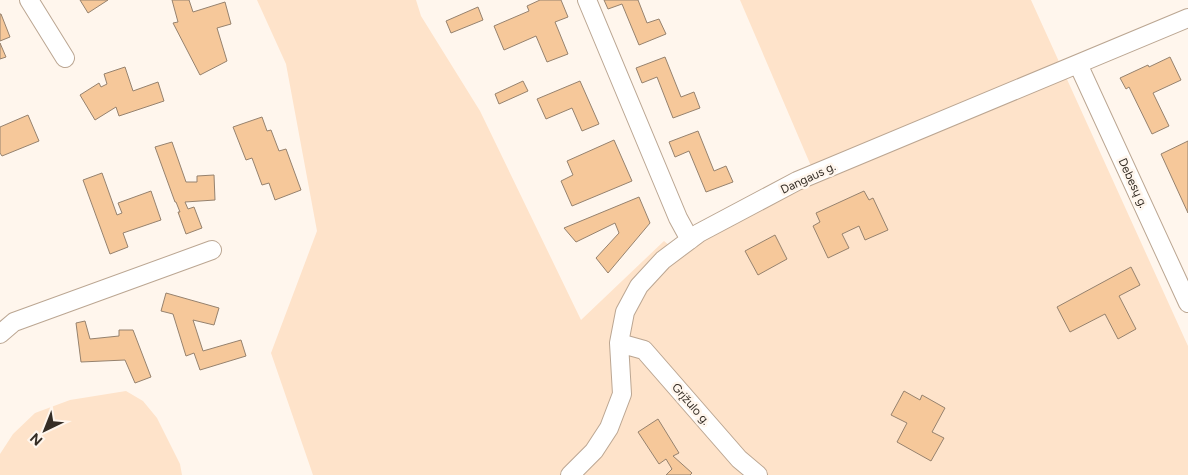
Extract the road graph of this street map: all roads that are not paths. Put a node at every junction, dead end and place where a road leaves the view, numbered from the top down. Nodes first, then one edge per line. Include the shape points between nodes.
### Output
1 (30, 0) edge
2 (587, 0) edge
3 (1188, 18) edge
4 (65, 58) dead end
5 (1078, 64) junction
6 (690, 240) junction
7 (212, 250) dead end
8 (1188, 303) edge
9 (0, 334) edge
10 (619, 343) junction
11 (570, 475) edge
12 (758, 475) edge

1 - 4 street
2 - 6 street
3 - 5 street, Dangaus g.
5 - 6 street, Dangaus g. via 797,180
5 - 8 street, Debesų g.
6 - 10 street, Dangaus g. via 663,260 639,286 625,312
7 - 9 street via 14,322
10 - 11 street, Dangaus g. via 622,394 610,428 594,451
10 - 12 street, Grįžulo g. via 644,350 739,459

